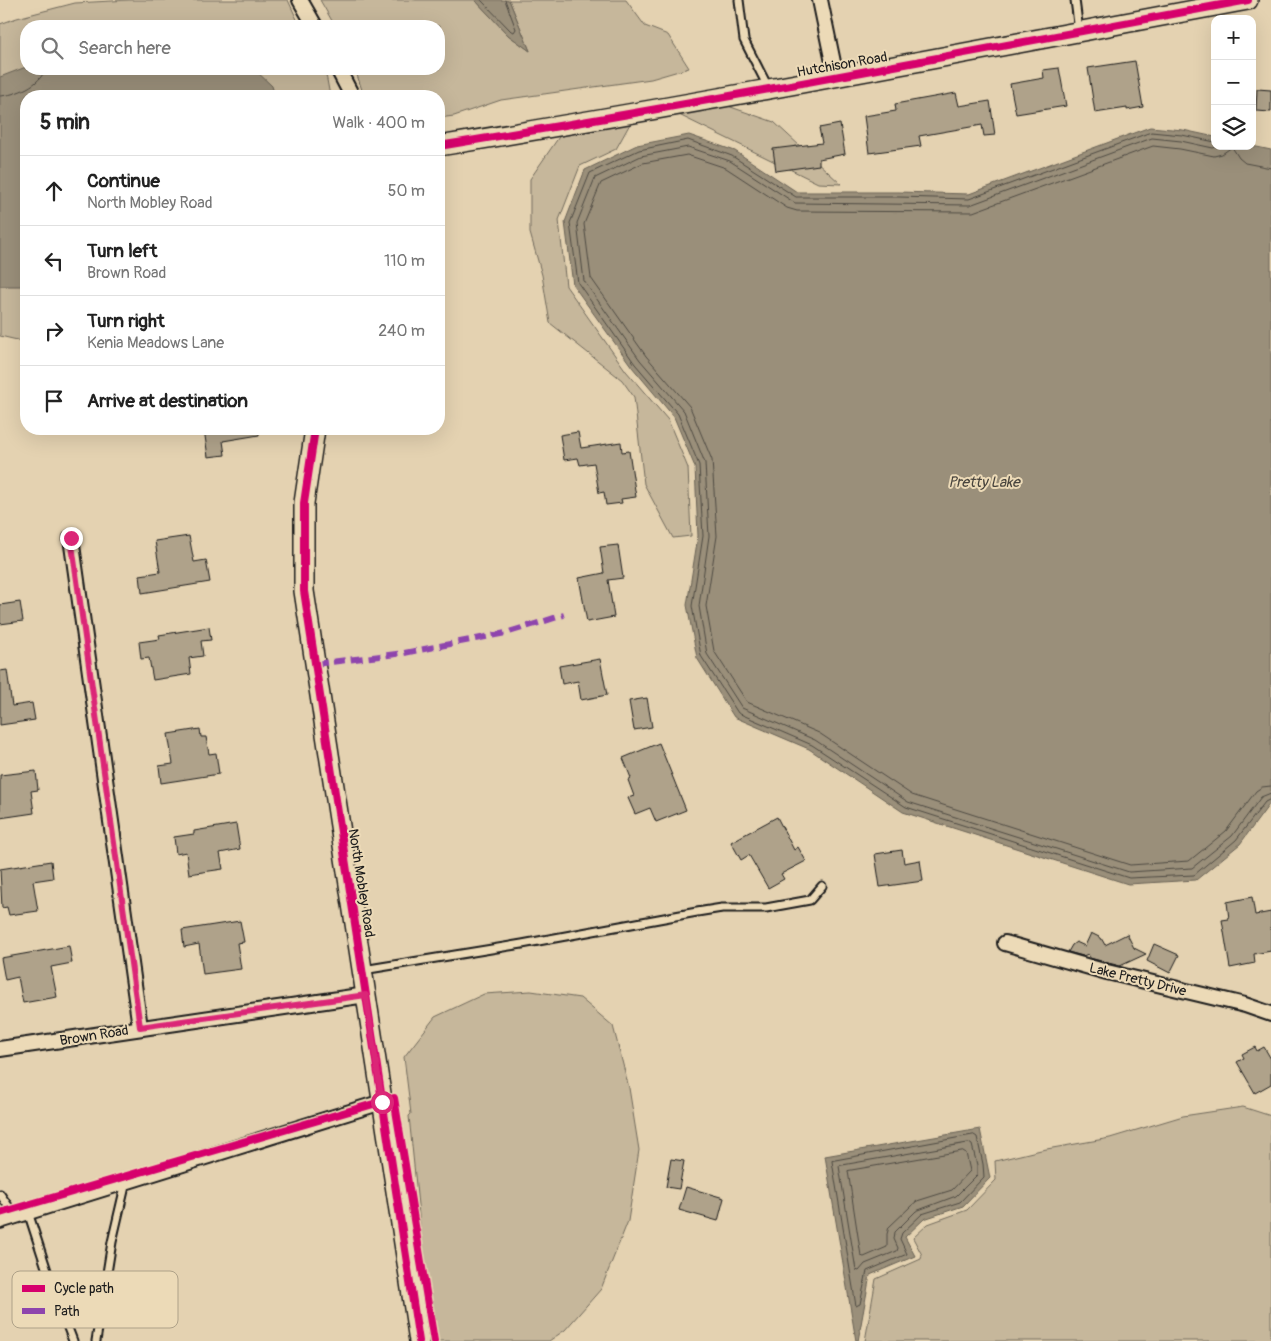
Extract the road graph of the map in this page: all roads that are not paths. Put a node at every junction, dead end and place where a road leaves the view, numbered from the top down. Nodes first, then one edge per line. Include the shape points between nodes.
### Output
1 (300, 0) edge
2 (739, 0) edge
3 (820, 0) edge
4 (1075, 0) edge
5 (1248, 0) edge
6 (312, 20) edge
7 (1080, 32) junction
8 (341, 75) edge
9 (834, 78) junction
10 (349, 90) edge
11 (770, 90) junction
12 (445, 145) edge
13 (314, 435) edge
14 (71, 538) dead end
15 (822, 886) dead end
16 (1006, 943) dead end
17 (362, 970) junction
18 (366, 995) junction
19 (1271, 1014) edge
20 (140, 1027) junction
21 (0, 1049) edge
22 (382, 1102) junction
23 (126, 1181) junction
24 (0, 1194) edge
25 (21, 1214) junction
26 (0, 1221) edge
27 (46, 1271) edge
28 (107, 1271) edge
29 (68, 1328) edge
30 (98, 1328) edge
31 (73, 1341) edge
32 (96, 1341) edge
33 (418, 1341) edge

1 - 6 street
2 - 11 lane via 744,40
3 - 9 street
4 - 7 lane
5 - 7 street, Hutchison Road
7 - 9 street, Hutchison Road
8 - 10 street
9 - 11 street, Hutchison Road
11 - 12 street, Hutchison Road
13 - 17 street, North Mobley Road via 304,503 304,591
14 - 20 street
15 - 17 lane via 810,900 766,908 722,908
16 - 19 street, Lake Pretty Drive
17 - 18 street, North Mobley Road
18 - 20 street, Brown Road
18 - 22 street, North Mobley Road
20 - 21 street, Brown Road
22 - 23 street
22 - 33 street, North Mobley Road
23 - 25 street
23 - 28 lane
24 - 25 lane
25 - 26 street
25 - 27 lane
29 - 31 lane
30 - 32 lane

